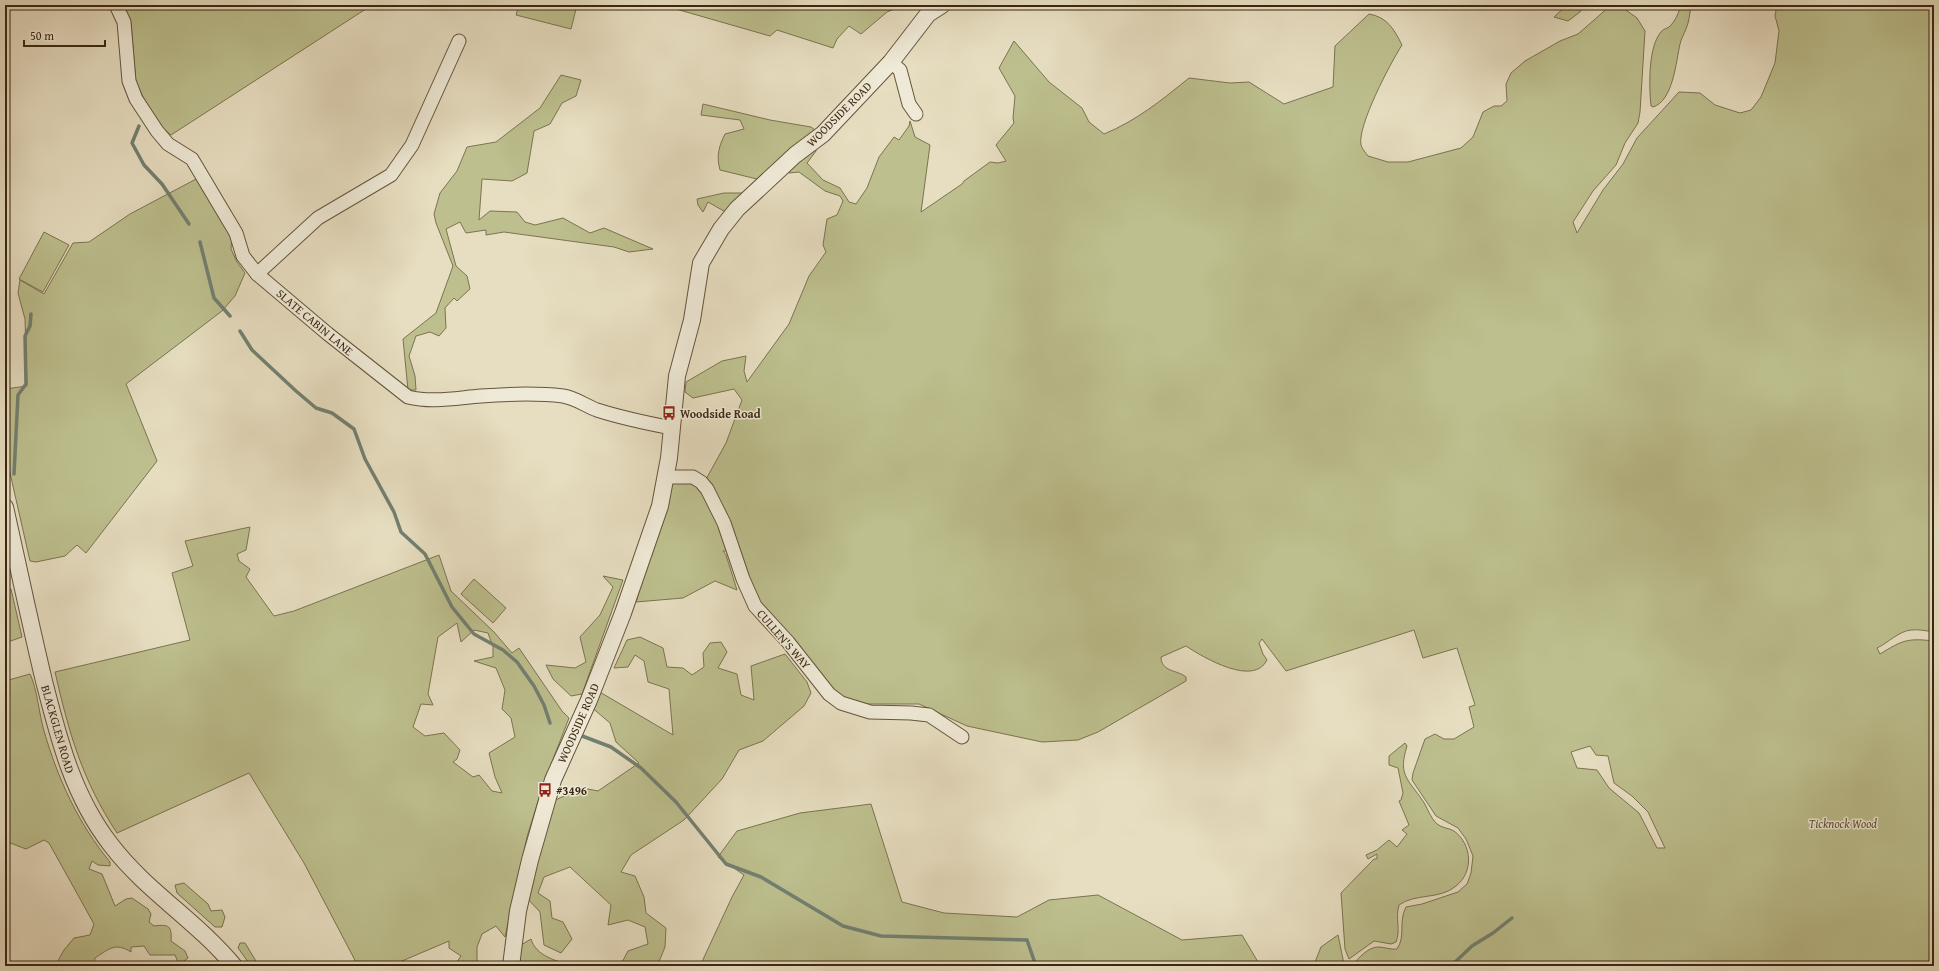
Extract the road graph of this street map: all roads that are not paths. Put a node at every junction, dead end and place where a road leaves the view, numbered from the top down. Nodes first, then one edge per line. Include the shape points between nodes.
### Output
1 (116, 5) edge
2 (942, 5) edge
3 (459, 41) dead end
4 (890, 62) junction
5 (916, 114) dead end
6 (257, 274) junction
7 (672, 428) junction
8 (666, 477) junction
9 (5, 507) edge
10 (962, 737) dead end
11 (234, 966) edge
12 (511, 966) edge

1 - 6 street, SLATE CABIN LANE via 124,22 129,81 139,106 168,144 192,159 236,233 243,256
2 - 4 street, WOODSIDE ROAD via 928,14
3 - 6 street via 412,145 391,175 318,218
4 - 5 street via 900,70 908,104
4 - 7 street, WOODSIDE ROAD via 823,134 795,155 751,195 721,229 701,263 690,331 677,376
6 - 7 street, SLATE CABIN LANE via 408,397 438,400 486,396 565,396 630,420
7 - 8 street, WOODSIDE ROAD
8 - 10 street, CULLEN'S WAY via 693,477 707,489 724,523 755,606 788,642 829,694 841,704 870,712 929,715
8 - 12 street, WOODSIDE ROAD via 660,506 624,613 553,780 518,911
9 - 11 street, BLACKGLEN ROAD via 54,721 68,768 79,793 98,826 131,868 211,941

